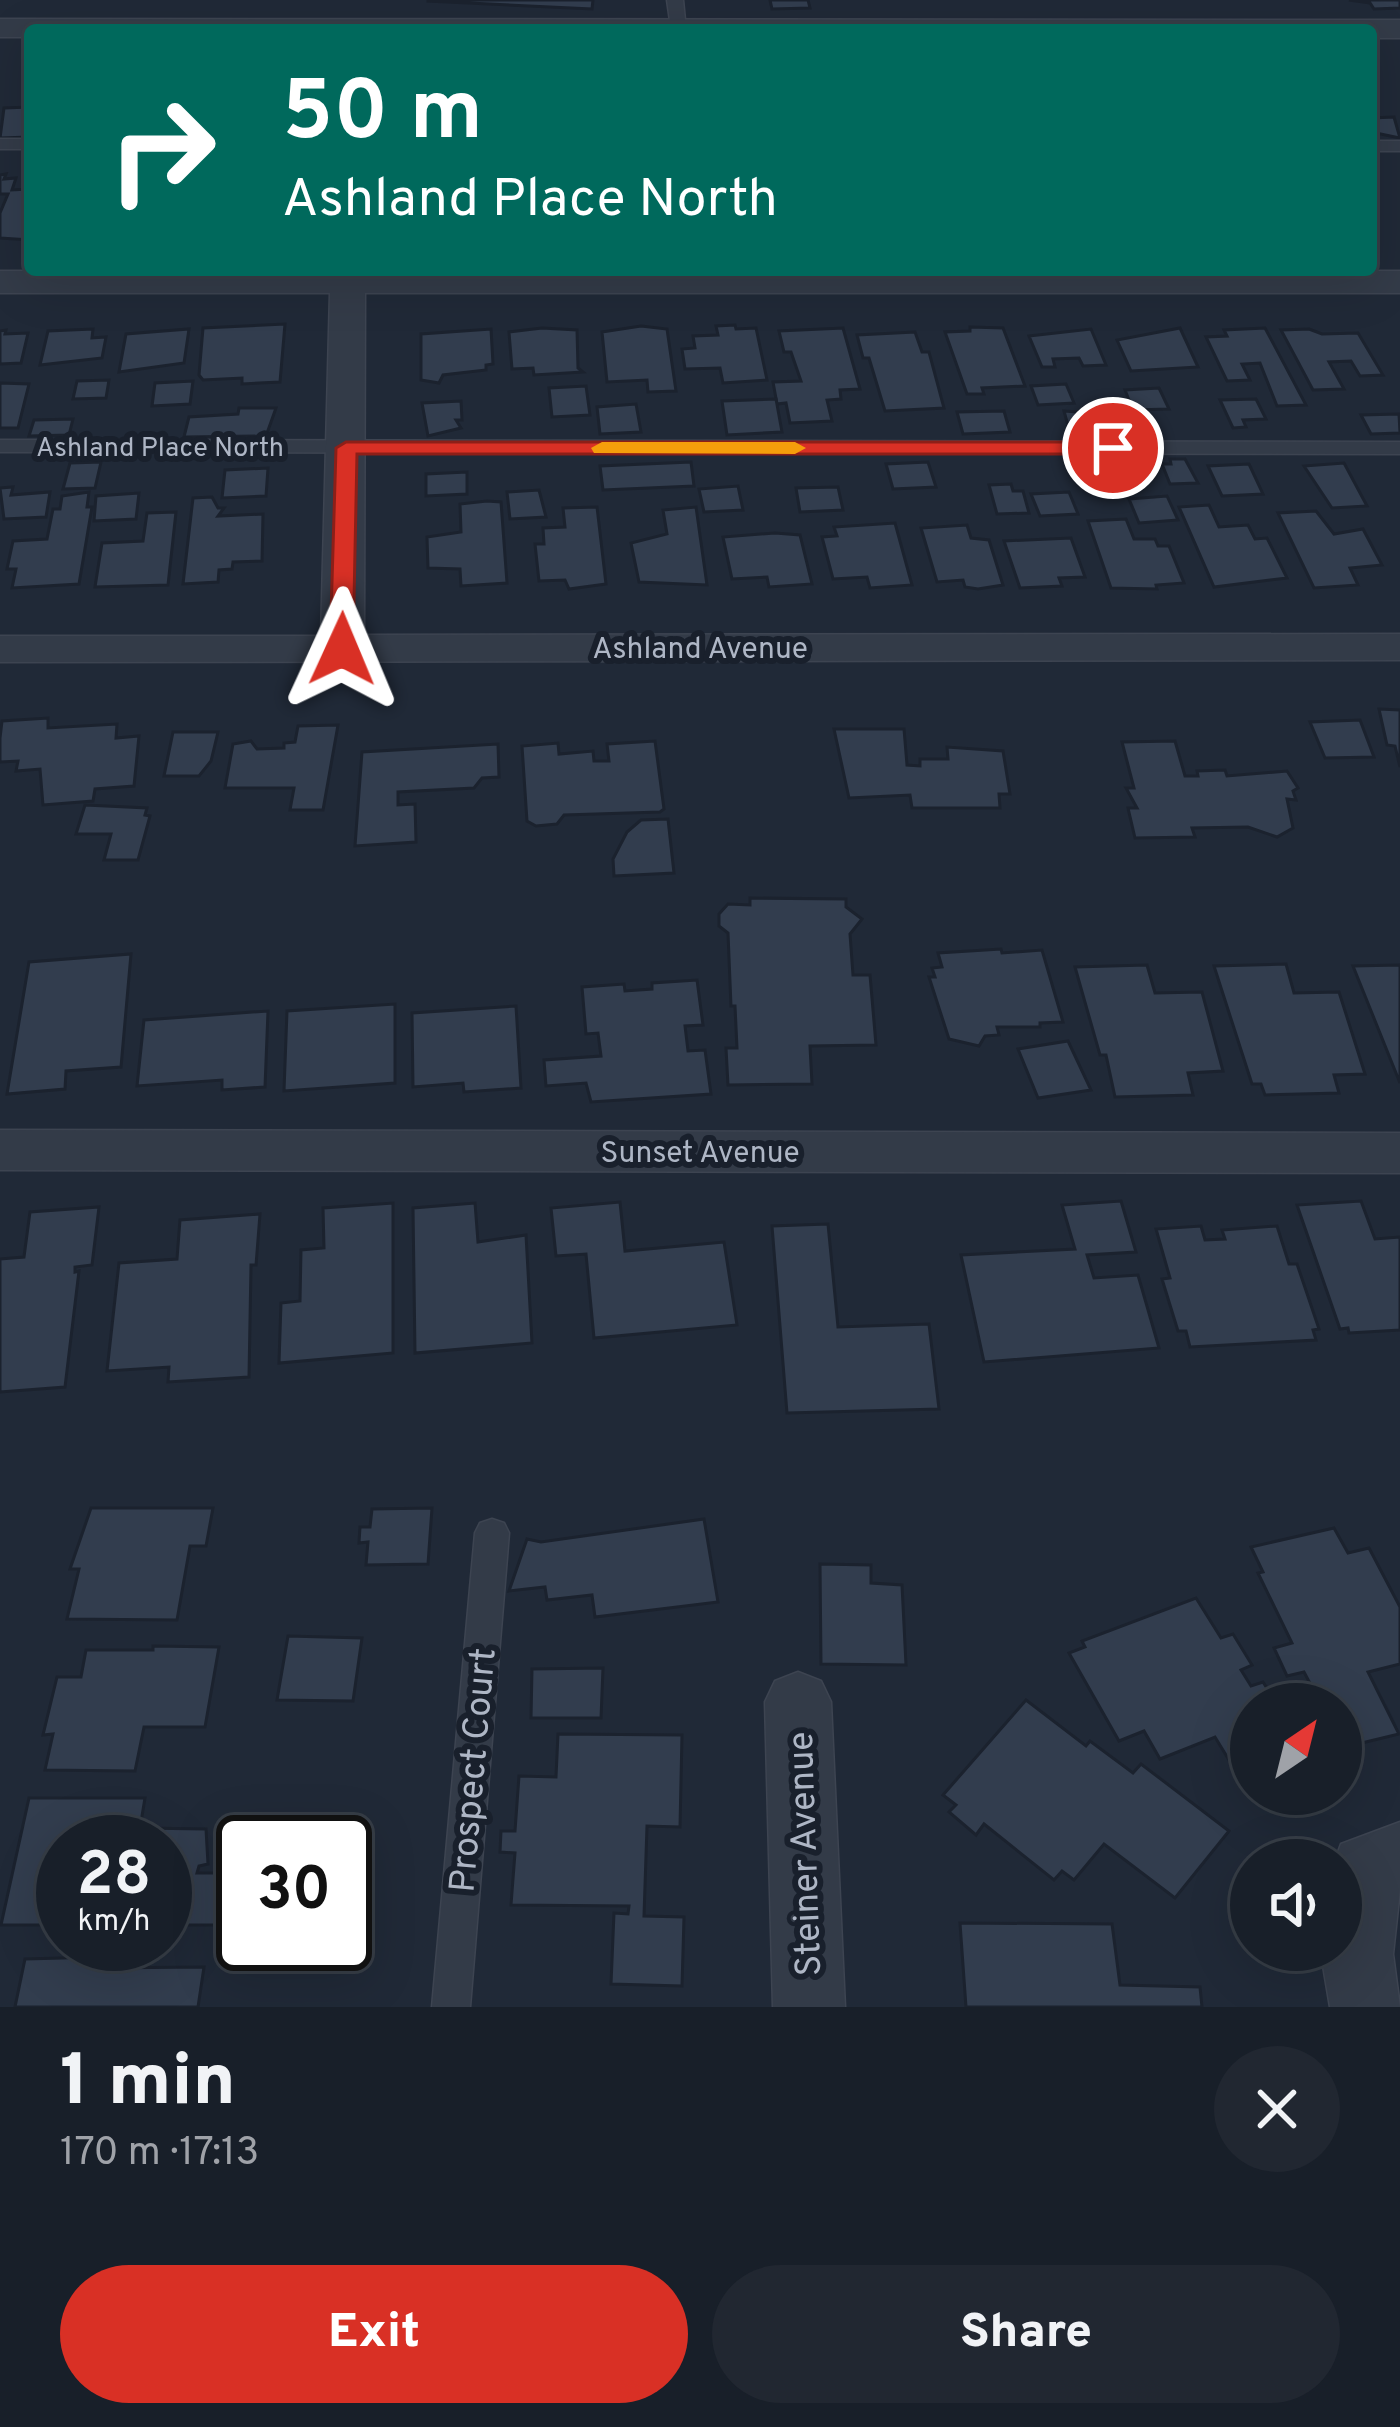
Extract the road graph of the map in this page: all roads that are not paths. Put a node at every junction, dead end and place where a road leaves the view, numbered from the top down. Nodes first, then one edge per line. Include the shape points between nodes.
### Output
1 (677, 14) edge
2 (352, 19) edge
3 (156, 24) edge
4 (1051, 24) edge
5 (348, 276) edge
6 (1395, 276) edge
7 (0, 282) edge
8 (0, 446) edge
9 (346, 448) junction
10 (1400, 448) edge
11 (1400, 647) edge
12 (0, 649) edge
13 (342, 649) junction
14 (0, 1150) edge
15 (1400, 1154) edge
16 (492, 1533) dead end
17 (798, 1702) dead end
18 (1400, 1856) edge
19 (451, 2007) edge
20 (808, 2007) edge
21 (1366, 2007) edge

1 - 2 street
1 - 4 street
2 - 3 street
5 - 6 street
5 - 7 street
5 - 9 street
8 - 9 lane, Ashland Place North
9 - 10 lane, Ashland Place North
9 - 13 street
11 - 13 street, Ashland Avenue
12 - 13 street, Ashland Avenue
14 - 15 street, Sunset Avenue
16 - 19 lane, Prospect Court
17 - 20 street, Steiner Avenue
18 - 21 street via 1366,1868 1357,1954

